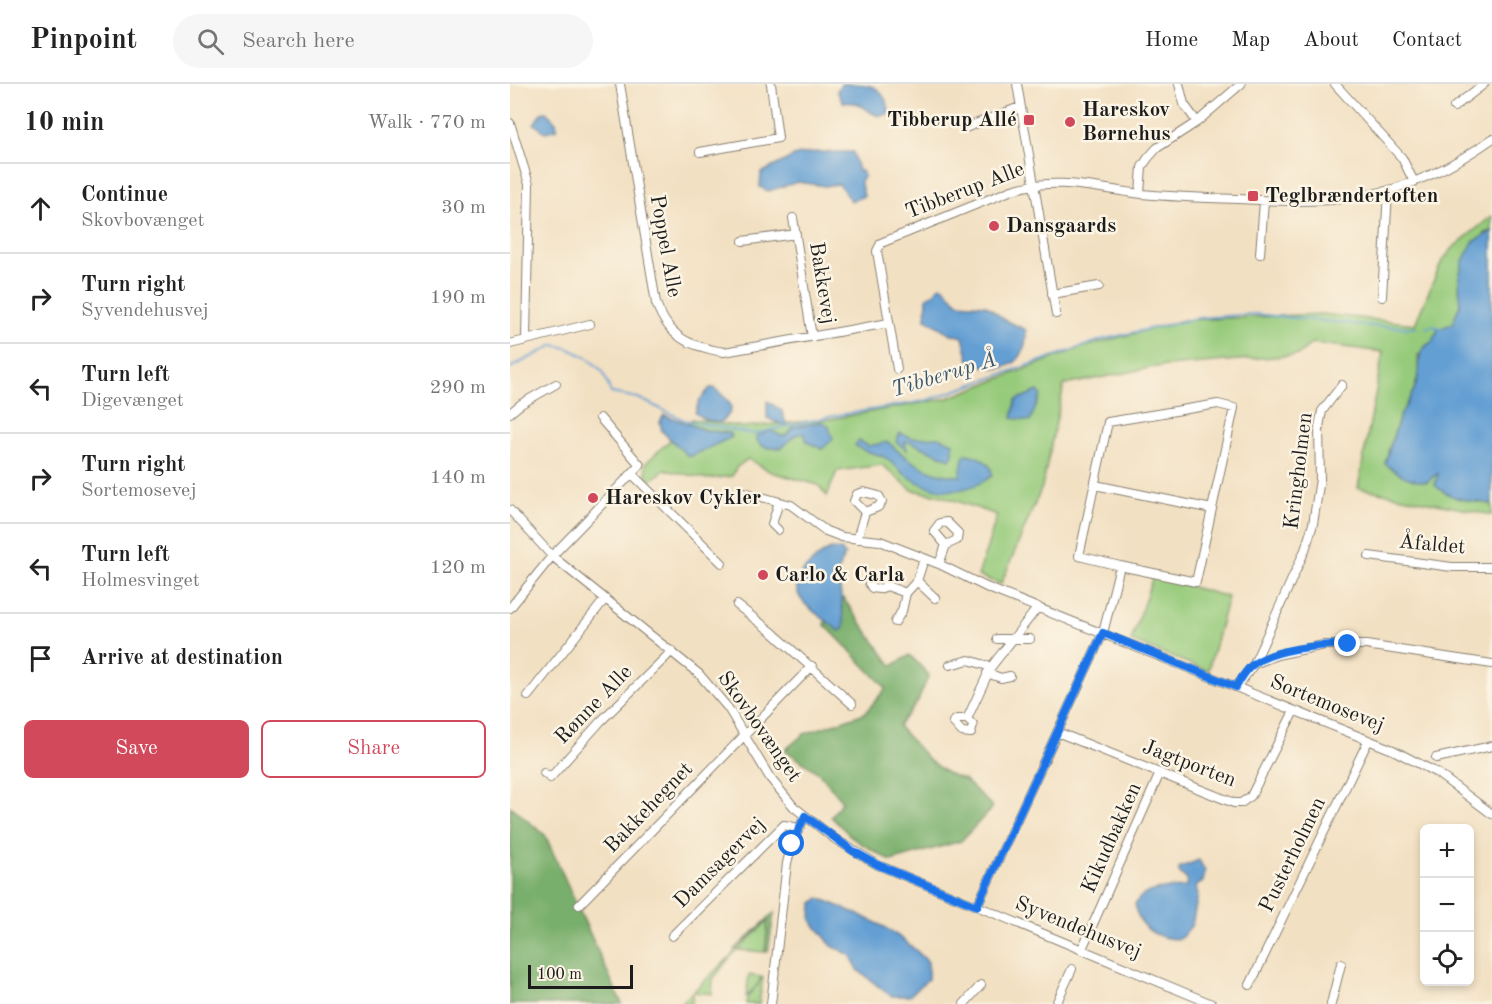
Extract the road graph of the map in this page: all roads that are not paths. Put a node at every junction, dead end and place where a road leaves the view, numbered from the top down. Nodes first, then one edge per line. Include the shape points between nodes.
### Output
1 (620, 84) edge
2 (771, 84) edge
3 (1017, 84) edge
4 (1179, 84) edge
5 (1241, 84) edge
6 (1335, 84) edge
7 (1484, 84) edge
8 (1020, 106) junction
9 (1454, 107) dead end
10 (1197, 122) junction
11 (510, 123) edge
12 (965, 128) dead end
13 (1492, 139) edge
14 (700, 153) dead end
15 (1414, 182) junction
16 (1033, 183) junction
17 (1388, 191) junction
18 (1140, 193) junction
19 (1263, 201) junction
20 (793, 218) dead end
21 (795, 234) junction
22 (742, 241) dead end
23 (1260, 254) dead end
24 (1099, 286) dead end
25 (1052, 294) junction
26 (1382, 297) dead end
27 (1056, 314) dead end
28 (889, 323) junction
29 (590, 324) dead end
30 (812, 337) junction
31 (526, 340) junction
32 (510, 344) edge
33 (897, 369) dead end
34 (556, 384) dead end
35 (1342, 385) dead end
36 (510, 413) edge
37 (600, 418) dead end
38 (633, 475) junction
39 (1095, 485) junction
40 (740, 491) dead end
41 (779, 502) junction
42 (1212, 509) junction
43 (510, 510) edge
44 (865, 512) dead end
45 (778, 530) dead end
46 (857, 539) junction
47 (946, 545) dead end
48 (552, 556) junction
49 (1369, 556) dead end
50 (924, 559) junction
51 (722, 563) dead end
52 (939, 564) junction
53 (1120, 566) junction
54 (1492, 567) edge
55 (917, 581) junction
56 (887, 586) dead end
57 (906, 594) junction
58 (935, 598) dead end
59 (605, 599) junction
60 (736, 605) dead end
61 (510, 608) edge
62 (1038, 608) junction
63 (895, 622) dead end
64 (1103, 633) junction
65 (996, 639) dead end
66 (1014, 639) junction
67 (1030, 639) dead end
68 (672, 651) junction
69 (1254, 664) junction
70 (1492, 664) edge
71 (950, 665) dead end
72 (812, 666) junction
73 (989, 670) junction
74 (1010, 675) dead end
75 (1236, 687) junction
76 (528, 696) dead end
77 (852, 704) dead end
78 (1294, 711) junction
79 (967, 719) dead end
80 (1057, 732) junction
81 (744, 735) junction
82 (1368, 741) junction
83 (1492, 746) edge
84 (1436, 758) dead end
85 (544, 773) dead end
86 (1160, 773) junction
87 (1492, 814) edge
88 (805, 816) junction
89 (798, 828) junction
90 (579, 905) dead end
91 (977, 906) junction
92 (672, 936) dead end
93 (1082, 949) junction
94 (1341, 964) dead end
95 (1072, 969) dead end
96 (981, 985) dead end
97 (1250, 985) dead end
98 (771, 1004) edge
99 (964, 1004) edge
100 (1056, 1004) edge
101 (1212, 1004) edge
102 (1331, 1004) edge

1 - 30 street, Poppel Alle via 662,320 687,342 724,352
2 - 14 street via 778,138
3 - 8 street
4 - 10 street via 1184,105
5 - 10 street
6 - 15 street via 1402,158
7 - 9 street
8 - 12 street
8 - 16 street
10 - 18 street via 1148,158 1142,167
11 - 31 street via 529,184
13 - 15 street, Tibberup Alle via 1448,167
15 - 17 street, Tibberup Alle
16 - 18 street, Tibberup Alle
16 - 25 street
16 - 28 street, Tibberup Alle via 881,243 877,251
17 - 19 street, Tibberup Alle via 1322,202
17 - 26 street
18 - 19 street, Tibberup Alle
19 - 23 street
20 - 21 street, Bakkevej
21 - 22 street, Bakkevej
21 - 30 street, Bakkevej
24 - 25 street
25 - 27 street
28 - 30 street, Poppel Alle
28 - 33 street, Tibberup Alle
29 - 31 street
31 - 32 street
34 - 36 street
35 - 69 street, Kringholmen via 1322,411 1320,479 1305,550
37 - 38 street via 640,465
38 - 48 street
38 - 51 street
39 - 42 street
39 - 42 street via 1108,422 1218,404 1234,408
39 - 53 street via 1079,556
40 - 41 street, Sortemosevej
41 - 45 street via 772,524
41 - 46 street, Sortemosevej via 791,505 826,531
42 - 53 street via 1196,582
43 - 48 street, Skovbovænget
44 - 46 street
46 - 50 street, Sortemosevej via 879,541
47 - 52 street
48 - 59 street, Skovbovænget
48 - 61 street
49 - 54 street, Åfaldet via 1452,567
50 - 52 street, Sortemosevej
50 - 55 street
52 - 62 street, Sortemosevej
53 - 64 street
55 - 57 street
55 - 58 street
56 - 57 street
57 - 63 street
59 - 68 street, Skovbovænget
59 - 76 street
60 - 72 street
62 - 64 street, Sortemosevej
62 - 66 street
64 - 75 street, Sortemosevej
64 - 80 street
65 - 66 street
66 - 67 street
66 - 73 street
68 - 81 street, Skovbovænget via 716,691
68 - 85 street, Rønne Alle via 550,778
69 - 70 street via 1299,649 1348,644
69 - 75 street, Kringholmen
71 - 73 street via 969,660
72 - 77 street
72 - 81 street, Bakkehegnet
73 - 74 street via 1001,678
73 - 79 street
75 - 78 street, Sortemosevej
78 - 82 street, Sortemosevej
78 - 86 street, Jagtporten via 1251,796 1241,803
80 - 86 street, Jagtporten
80 - 91 street
81 - 88 street, Skovbovænget via 770,778
81 - 90 street, Bakkehegnet
82 - 87 street, Sortemosevej via 1432,770
82 - 97 street, Pusterholmen
83 - 84 street
86 - 93 street, Kikudbakken
88 - 89 street
88 - 91 street, Syvendehusvej via 878,865
89 - 92 street, Damsagervej via 784,825
89 - 98 street via 787,864
91 - 93 street, Syvendehusvej
93 - 101 street, Syvendehusvej
94 - 102 street
95 - 100 street
96 - 99 street

